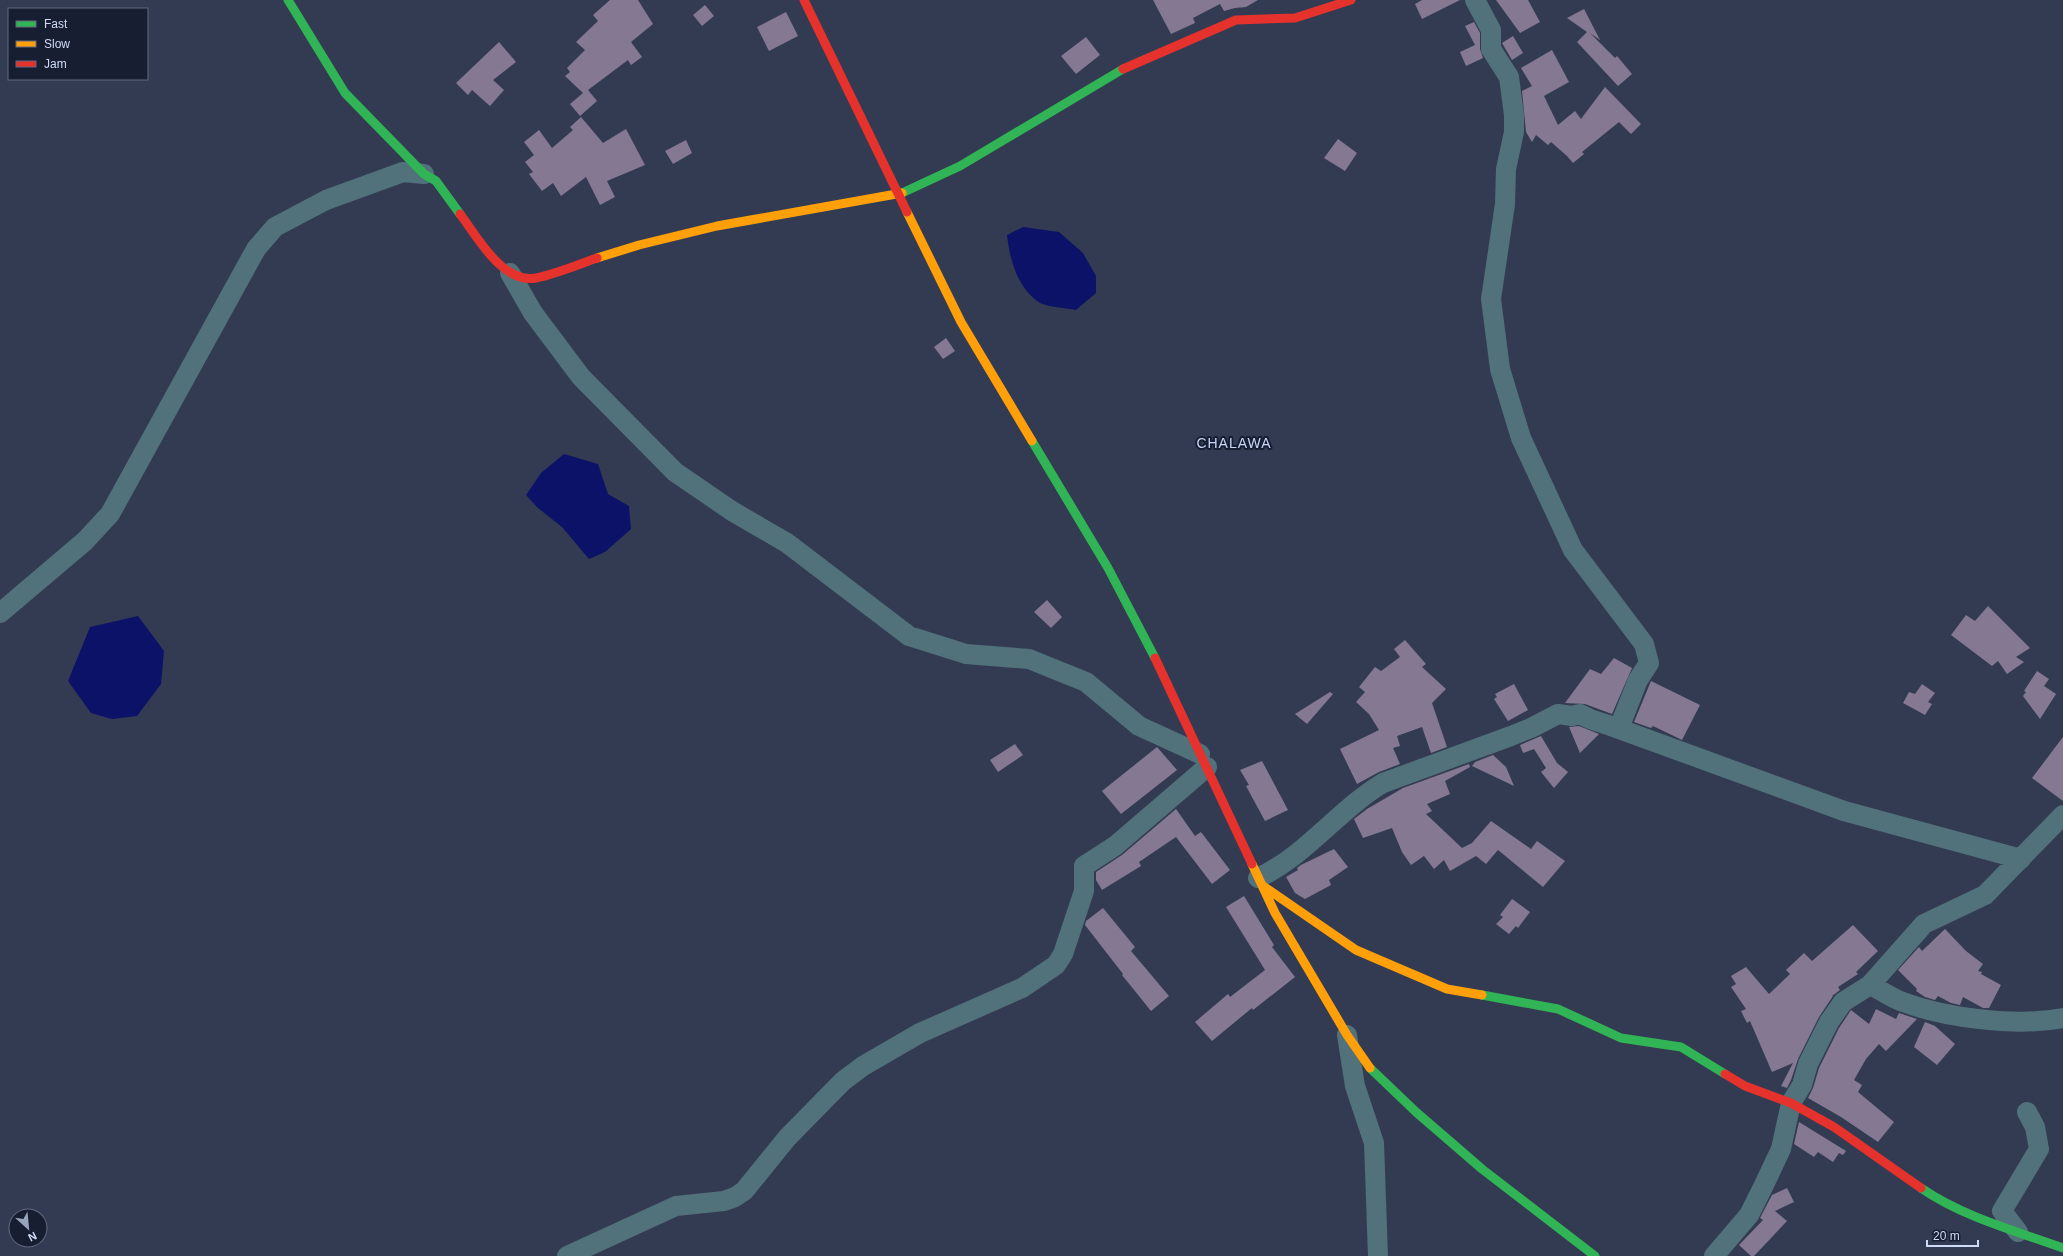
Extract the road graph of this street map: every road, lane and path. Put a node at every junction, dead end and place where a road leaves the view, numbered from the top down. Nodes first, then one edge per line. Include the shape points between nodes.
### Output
1 (288, 0) edge
2 (804, 0) edge
3 (1351, 0) edge
4 (1475, 0) edge
5 (424, 174) junction
6 (900, 194) junction
7 (510, 273) junction
8 (0, 613) edge
9 (1619, 728) junction
10 (1203, 761) junction
11 (2063, 815) edge
12 (2021, 859) junction
13 (1260, 881) junction
14 (1870, 984) junction
15 (2063, 1018) edge
16 (1347, 1035) junction
17 (1791, 1103) junction
18 (2027, 1112) dead end
19 (2018, 1232) junction
20 (2063, 1248) edge
21 (567, 1256) edge
22 (1378, 1256) edge
23 (1595, 1256) edge
24 (1714, 1256) edge

1 - 5 street via 345,93
2 - 6 street
3 - 6 street via 1295,18 1236,20 1211,30 1117,72 960,166
4 - 9 street via 1491,30 1491,49 1509,77 1514,115 1514,132 1506,169 1505,204 1491,300 1500,369 1521,438 1573,550 1644,644 1649,663 1638,680
5 - 7 street via 436,182 498,264
5 - 8 street via 403,172 326,200 275,228 256,249 110,514 86,541
6 - 7 street via 717,226 639,245 535,278 522,278
6 - 10 street via 961,322 1108,568 1161,670
7 - 10 street via 533,313 581,377 675,472 732,511 787,543 909,636 966,654 1029,660 1086,682 1139,726
9 - 12 street via 1844,811
9 - 13 street via 1590,720 1580,714 1558,714 1511,736 1384,783 1369,791 1294,856
10 - 13 street
10 - 21 street via 1115,846 1084,866 1084,891 1063,954 1056,965 1022,988 920,1033 843,1080 787,1138 744,1191 735,1197 724,1201 676,1206
11 - 12 street
12 - 14 street via 1985,895 1924,924
13 - 16 street via 1275,913
13 - 17 street via 1356,950 1436,985 1558,1009 1621,1038 1682,1047 1745,1086
14 - 15 street via 1901,1002 1943,1014 2002,1021
14 - 17 street via 1843,1002 1830,1022 1812,1057 1802,1085
16 - 22 street via 1355,1086 1374,1144
16 - 23 street via 1367,1066 1416,1112 1482,1169
17 - 19 street via 1850,1137 1937,1199
17 - 24 street via 1781,1149 1749,1215
18 - 19 street via 2035,1127 2039,1148 2002,1211
19 - 20 street

